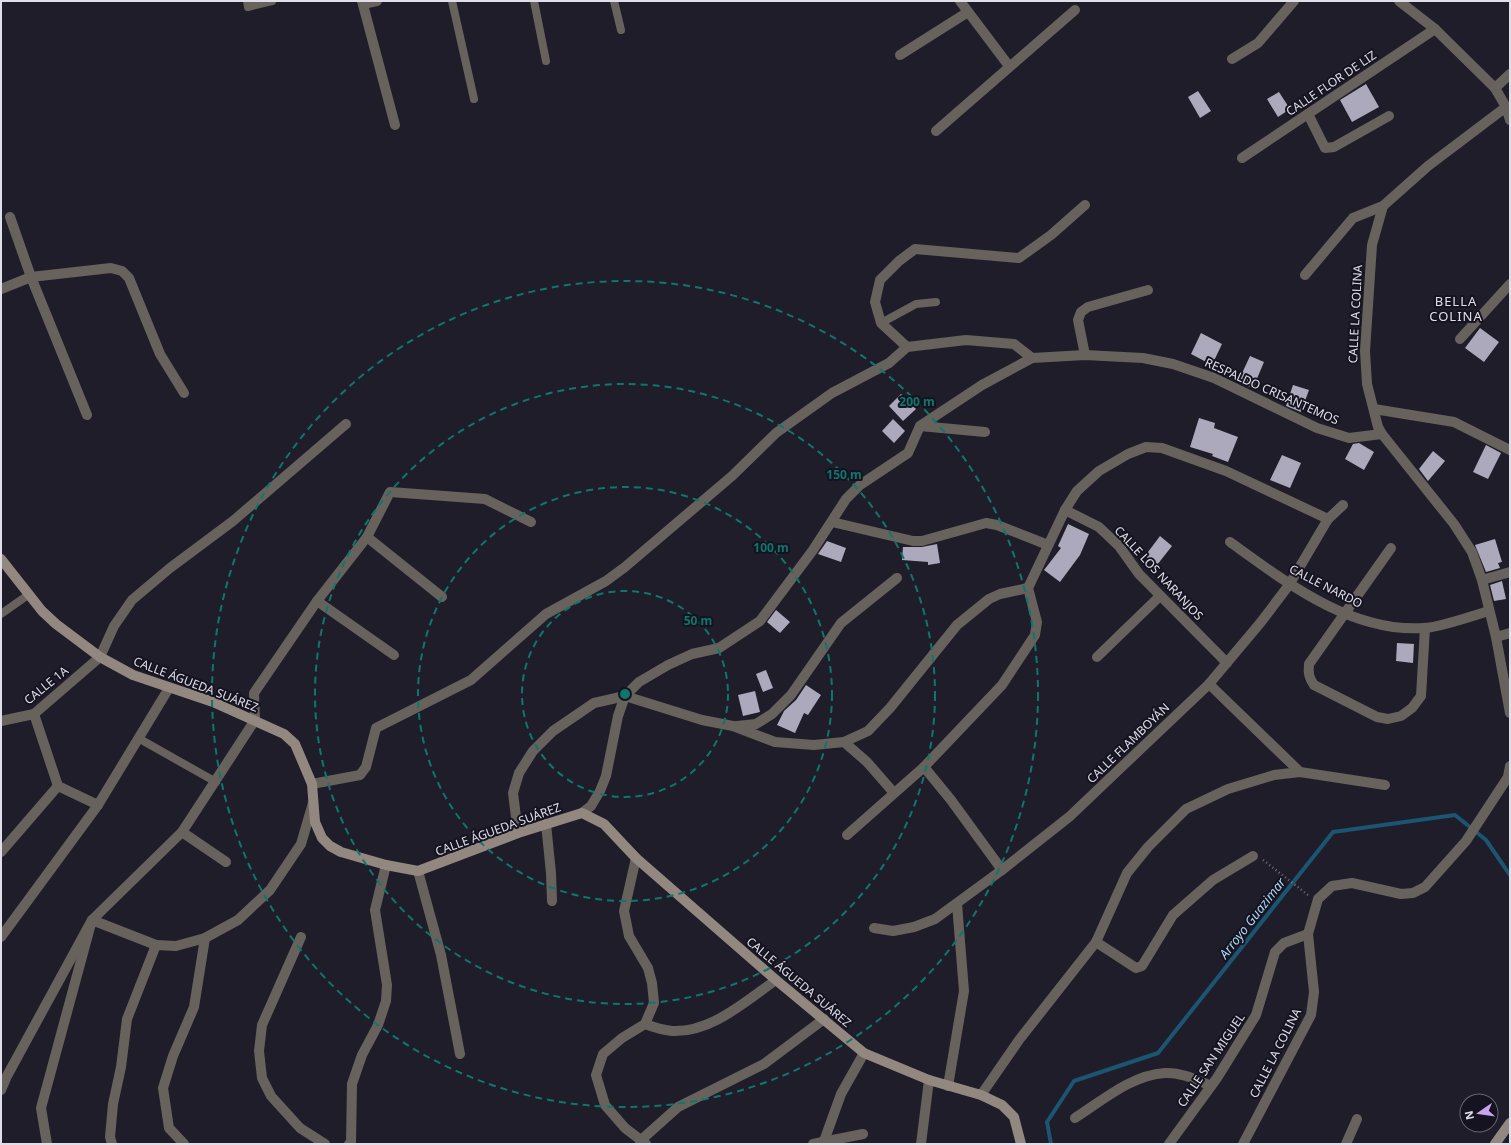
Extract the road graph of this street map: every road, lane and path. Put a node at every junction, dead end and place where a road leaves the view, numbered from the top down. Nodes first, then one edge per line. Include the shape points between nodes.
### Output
1 (247, 1) edge
2 (272, 1) edge
3 (377, 1) edge
4 (452, 1) edge
5 (534, 1) edge
6 (614, 1) edge
7 (960, 1) edge
8 (1294, 1) edge
9 (1399, 1) edge
10 (363, 3) edge
11 (1075, 10) dead end
12 (968, 12) junction
13 (1435, 29) junction
14 (620, 30) dead end
15 (900, 56) dead end
16 (1232, 59) dead end
17 (546, 61) dead end
18 (1009, 66) junction
19 (1510, 74) edge
20 (1495, 88) junction
21 (474, 99) dead end
22 (1506, 108) junction
23 (1308, 114) junction
24 (1389, 116) dead end
25 (1510, 120) edge
26 (395, 125) dead end
27 (936, 131) dead end
28 (1242, 158) dead end
29 (1085, 205) dead end
30 (1383, 206) junction
31 (10, 217) dead end
32 (1305, 275) dead end
33 (30, 277) junction
34 (1510, 284) edge
35 (1, 289) edge
36 (1148, 290) dead end
37 (936, 302) dead end
38 (881, 323) junction
39 (1460, 339) dead end
40 (907, 347) junction
41 (1085, 355) junction
42 (1032, 358) junction
43 (184, 393) dead end
44 (1374, 409) junction
45 (87, 415) dead end
46 (346, 424) dead end
47 (920, 426) junction
48 (985, 432) dead end
49 (1382, 434) junction
50 (1510, 450) edge
51 (1343, 505) dead end
52 (1065, 510) junction
53 (1328, 519) junction
54 (530, 522) dead end
55 (832, 522) junction
56 (367, 537) junction
57 (1230, 542) dead end
58 (1048, 545) junction
59 (1392, 548) dead end
60 (1, 559) edge
61 (1510, 572) edge
62 (897, 578) dead end
63 (1482, 580) junction
64 (1289, 584) junction
65 (1028, 588) junction
66 (28, 595) junction
67 (1160, 596) junction
68 (442, 597) dead end
69 (317, 601) junction
70 (1489, 611) junction
71 (1344, 613) junction
72 (1, 614) edge
73 (1425, 628) junction
74 (1510, 633) edge
75 (1496, 637) junction
76 (394, 655) dead end
77 (100, 656) junction
78 (1098, 657) dead end
79 (1227, 663) junction
80 (1209, 684) junction
81 (168, 688) junction
82 (625, 696) junction
83 (1510, 713) edge
84 (34, 714) junction
85 (255, 720) junction
86 (1, 721) edge
87 (733, 726) junction
88 (138, 738) junction
89 (844, 742) junction
90 (1510, 766) edge
91 (924, 767) junction
92 (1300, 772) junction
93 (216, 782) junction
94 (312, 784) junction
95 (1385, 785) dead end
96 (58, 786) junction
97 (894, 793) junction
98 (314, 802) junction
99 (98, 805) junction
100 (582, 813) junction
101 (546, 824) junction
102 (182, 832) junction
103 (518, 833) junction
104 (847, 835) dead end
105 (1, 852) edge
106 (1253, 856) joint
107 (636, 858) junction
108 (226, 862) dead end
109 (386, 865) junction
110 (1002, 870) junction
111 (418, 871) junction
112 (552, 901) dead end
113 (1316, 902) junction
114 (957, 904) junction
115 (92, 920) junction
116 (874, 928) dead end
117 (1308, 934) junction
118 (1, 937) edge
119 (301, 937) dead end
120 (205, 938) junction
121 (1096, 942) junction
122 (156, 945) junction
123 (776, 980) junction
124 (824, 1020) junction
125 (645, 1024) junction
126 (864, 1052) junction
127 (460, 1054) dead end
128 (4, 1074) edge
129 (929, 1080) junction
130 (948, 1086) junction
131 (1212, 1086) junction
132 (1, 1090) edge
133 (981, 1095) junction
134 (1076, 1118) dead end
135 (1357, 1118) dead end
136 (1510, 1123) edge
137 (863, 1134) dead end
138 (643, 1142) edge
139 (823, 1143) edge
140 (47, 1144) edge
141 (112, 1144) edge
142 (184, 1144) edge
143 (325, 1144) edge
144 (349, 1144) edge
145 (813, 1144) edge
146 (921, 1144) edge
147 (1021, 1144) edge
148 (1169, 1144) edge
149 (1243, 1144) edge
150 (1346, 1144) edge
151 (1495, 1144) edge

1 - 2 lane via 248,7
3 - 10 street
4 - 21 lane
5 - 17 lane
6 - 14 lane
7 - 12 street
8 - 16 street via 1258,43
9 - 13 street
10 - 26 street
11 - 18 street
12 - 15 street
12 - 18 street
13 - 20 street
13 - 23 street, CALLE FLOR DE LIZ
18 - 27 street
19 - 20 street
20 - 22 street
22 - 25 street
22 - 30 street via 1428,166
23 - 24 street via 1325,148 1334,147
23 - 28 street, CALLE FLOR DE LIZ
29 - 38 street via 1051,235 1019,258 915,249 880,280 875,302
30 - 32 street via 1353,218
30 - 44 street, CALLE LA COLINA via 1372,245 1365,351 1367,384
31 - 33 street
33 - 35 street
33 - 43 street via 111,268 122,271 129,278 160,354
33 - 45 street
34 - 39 street
36 - 41 street via 1088,307 1081,312 1078,320
37 - 38 lane via 916,304
38 - 40 street
40 - 42 street via 966,340 1014,344
40 - 94 street via 889,363 832,393 776,434 732,476 625,567 606,581 546,614 471,680 376,728 366,767 360,775
41 - 42 street, RESPALDO CRISANTEMOS
41 - 49 street, RESPALDO CRISANTEMOS via 1143,358 1173,364 1214,378 1317,428 1349,438
42 - 47 street, RESPALDO CRISANTEMOS via 982,385
44 - 49 street, CALLE LA COLINA
44 - 50 street via 1454,422
46 - 77 street via 233,521 132,600 114,626
47 - 48 street
47 - 55 street via 908,453 860,485 846,499
49 - 63 street, CALLE LA COLINA via 1464,538
51 - 53 street, CALLE FLAMBOYÁN
52 - 53 street via 1077,491 1099,470 1128,454 1151,447 1162,448 1226,471
52 - 58 street
52 - 67 street, CALLE LOS NARANJOS via 1098,527 1119,546 1139,574
53 - 64 street, CALLE FLAMBOYÁN
54 - 56 street via 485,499 390,492
55 - 58 street via 913,542 986,524 997,525
55 - 82 street via 760,622 719,648 692,654 668,665 639,682
56 - 68 street
56 - 69 street
57 - 64 street, CALLE NARDO
58 - 65 street
59 - 71 street
60 - 66 street, CALLE ÁGUEDA SUÁREZ
61 - 63 street
62 - 87 street via 841,623 792,695 772,714 756,724
63 - 70 street, CALLE LA COLINA
64 - 71 street, CALLE NARDO
64 - 79 street, CALLE FLAMBOYÁN
65 - 89 street via 989,599 957,625 890,708 868,731
65 - 91 street via 1037,622 1035,635 1002,685
66 - 72 lane
66 - 77 street, CALLE ÁGUEDA SUÁREZ via 56,624
67 - 78 street
67 - 79 street, CALLE LOS NARANJOS
69 - 76 street
69 - 85 street via 254,693
70 - 73 street, CALLE NARDO
70 - 75 street, CALLE LA COLINA
71 - 73 street, CALLE NARDO via 1375,623
71 - 73 street via 1309,664 1310,680 1314,685 1377,717 1388,719 1401,716 1412,708 1421,696
74 - 75 street
75 - 83 street, CALLE LA COLINA
77 - 81 street, CALLE ÁGUEDA SUÁREZ via 133,675
77 - 84 street, CALLE 1A
79 - 80 street, CALLE FLAMBOYÁN
80 - 92 street
80 - 110 street, CALLE FLAMBOYÁN via 1069,817
81 - 85 street, CALLE ÁGUEDA SUÁREZ via 213,702
81 - 88 street
82 - 87 street via 702,720
82 - 100 street via 618,716 606,776 594,801
82 - 103 street via 594,702 553,731 533,751 519,773 513,793
84 - 86 street, CALLE 1A
84 - 96 street
85 - 93 street
85 - 94 street, CALLE ÁGUEDA SUÁREZ via 284,734 294,744
87 - 89 street via 775,742 814,745
88 - 93 lane
88 - 99 street
89 - 97 street via 867,762
90 - 113 street via 1508,777 1466,841 1425,887 1413,894 1401,894 1352,883 1332,886
91 - 97 street
91 - 110 street
92 - 95 street
92 - 121 street via 1274,775 1228,790 1186,809 1148,847 1127,873
93 - 102 street
94 - 98 street, CALLE ÁGUEDA SUÁREZ
96 - 99 street
96 - 105 street
97 - 104 street
98 - 109 street, CALLE ÁGUEDA SUÁREZ via 315,822 322,838 330,846 341,852
98 - 120 street via 301,844 270,890 238,920
99 - 118 street
100 - 101 street, CALLE ÁGUEDA SUÁREZ
100 - 107 street, CALLE ÁGUEDA SUÁREZ via 604,824
101 - 103 street, CALLE ÁGUEDA SUÁREZ
101 - 112 street
102 - 108 street
102 - 115 street
103 - 111 street, CALLE ÁGUEDA SUÁREZ
106 - 113 path via 1259,856
106 - 121 street via 1214,880 1173,915 1142,966 1136,968
107 - 123 street, CALLE ÁGUEDA SUÁREZ
107 - 125 street via 624,911 628,936 648,968 652,983 654,1003
109 - 111 street, CALLE ÁGUEDA SUÁREZ
109 - 144 street via 375,910 387,985 386,1001 352,1084
110 - 114 street, CALLE FLAMBOYÁN
111 - 127 street via 441,955
113 - 117 street, CALLE LA COLINA
114 - 116 street, CALLE FLAMBOYÁN via 935,919 914,928 893,931
114 - 130 street via 964,990
115 - 122 street
115 - 128 street
115 - 140 street via 41,1108
117 - 131 street, CALLE SAN MIGUEL via 1284,943 1275,952 1256,1015
117 - 149 street, CALLE LA COLINA via 1314,992 1311,1015
119 - 143 street via 262,1025 259,1051 262,1078 271,1096 300,1128
120 - 122 street via 176,946
120 - 142 street via 194,1007 163,1088 169,1128
121 - 133 street via 1019,1040
122 - 141 street via 127,1019 113,1104 110,1137
123 - 124 street, CALLE ÁGUEDA SUÁREZ
123 - 125 street via 720,1018 695,1030 671,1031
124 - 126 street, CALLE ÁGUEDA SUÁREZ
124 - 138 street via 764,1064 678,1107
125 - 138 street via 603,1054 596,1075 605,1105 625,1128
126 - 129 street, CALLE ÁGUEDA SUÁREZ
126 - 139 street via 841,1094
128 - 132 street
129 - 130 street, CALLE ÁGUEDA SUÁREZ
129 - 146 street
130 - 133 street, CALLE ÁGUEDA SUÁREZ
131 - 134 street via 1190,1077 1165,1073 1139,1078
131 - 148 street, CALLE SAN MIGUEL
133 - 147 street, CALLE ÁGUEDA SUÁREZ via 1002,1105 1014,1117
135 - 150 street
136 - 151 street
137 - 139 street
139 - 145 street

